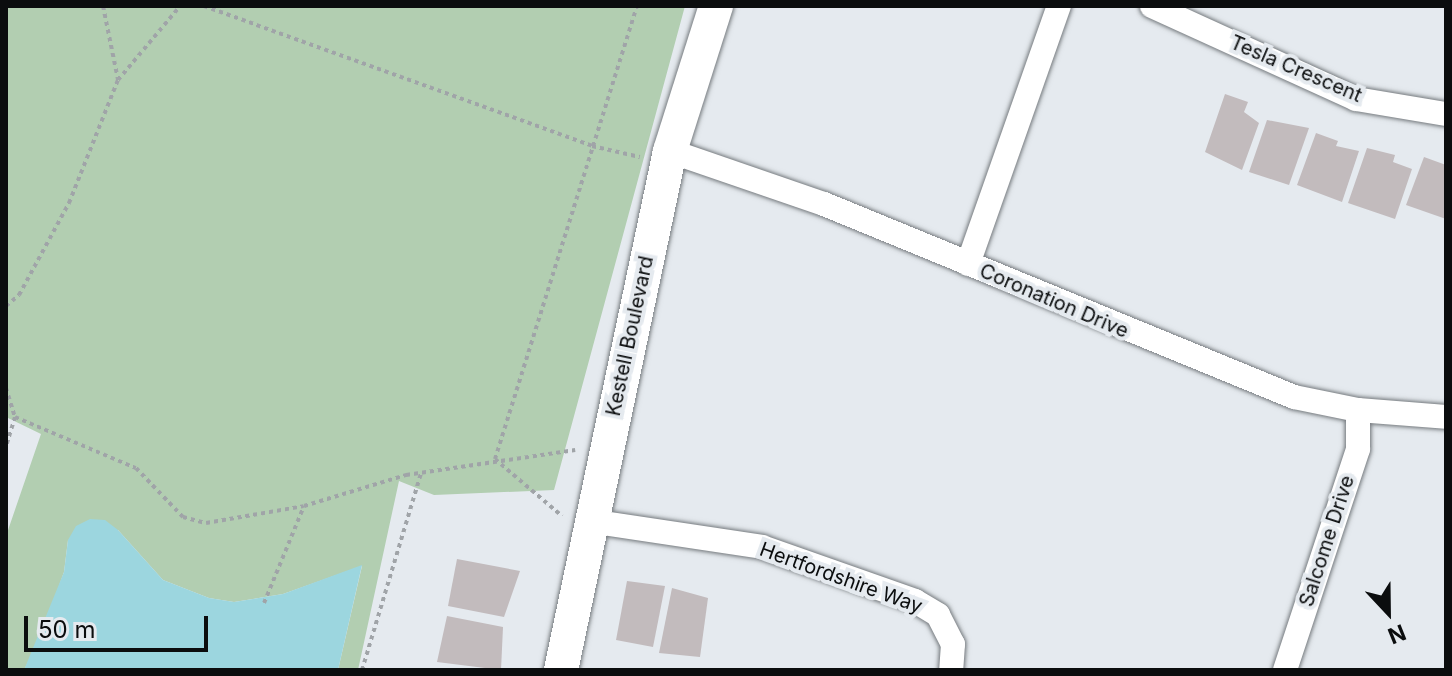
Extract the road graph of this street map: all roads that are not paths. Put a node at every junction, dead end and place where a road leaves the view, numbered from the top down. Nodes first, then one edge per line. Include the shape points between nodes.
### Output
1 (716, 6) edge
2 (1059, 6) edge
3 (1152, 6) edge
4 (1446, 114) edge
5 (659, 155) junction
6 (968, 264) junction
7 (1358, 410) junction
8 (1446, 417) edge
9 (576, 519) junction
10 (561, 670) edge
11 (951, 670) edge
12 (1285, 670) edge

1 - 5 street, Kestell Boulevard
2 - 6 street
3 - 4 street, Tesla Crescent via 1356,99
5 - 6 street, Coronation Drive via 824,204
5 - 9 street, Kestell Boulevard
6 - 7 street, Coronation Drive via 1222,371 1294,397
7 - 8 street, Coronation Drive
7 - 12 street, Salcome Drive via 1358,449
9 - 10 street, Kestell Boulevard
9 - 11 street, Hertfordshire Way via 762,547 915,601 938,615 953,644

